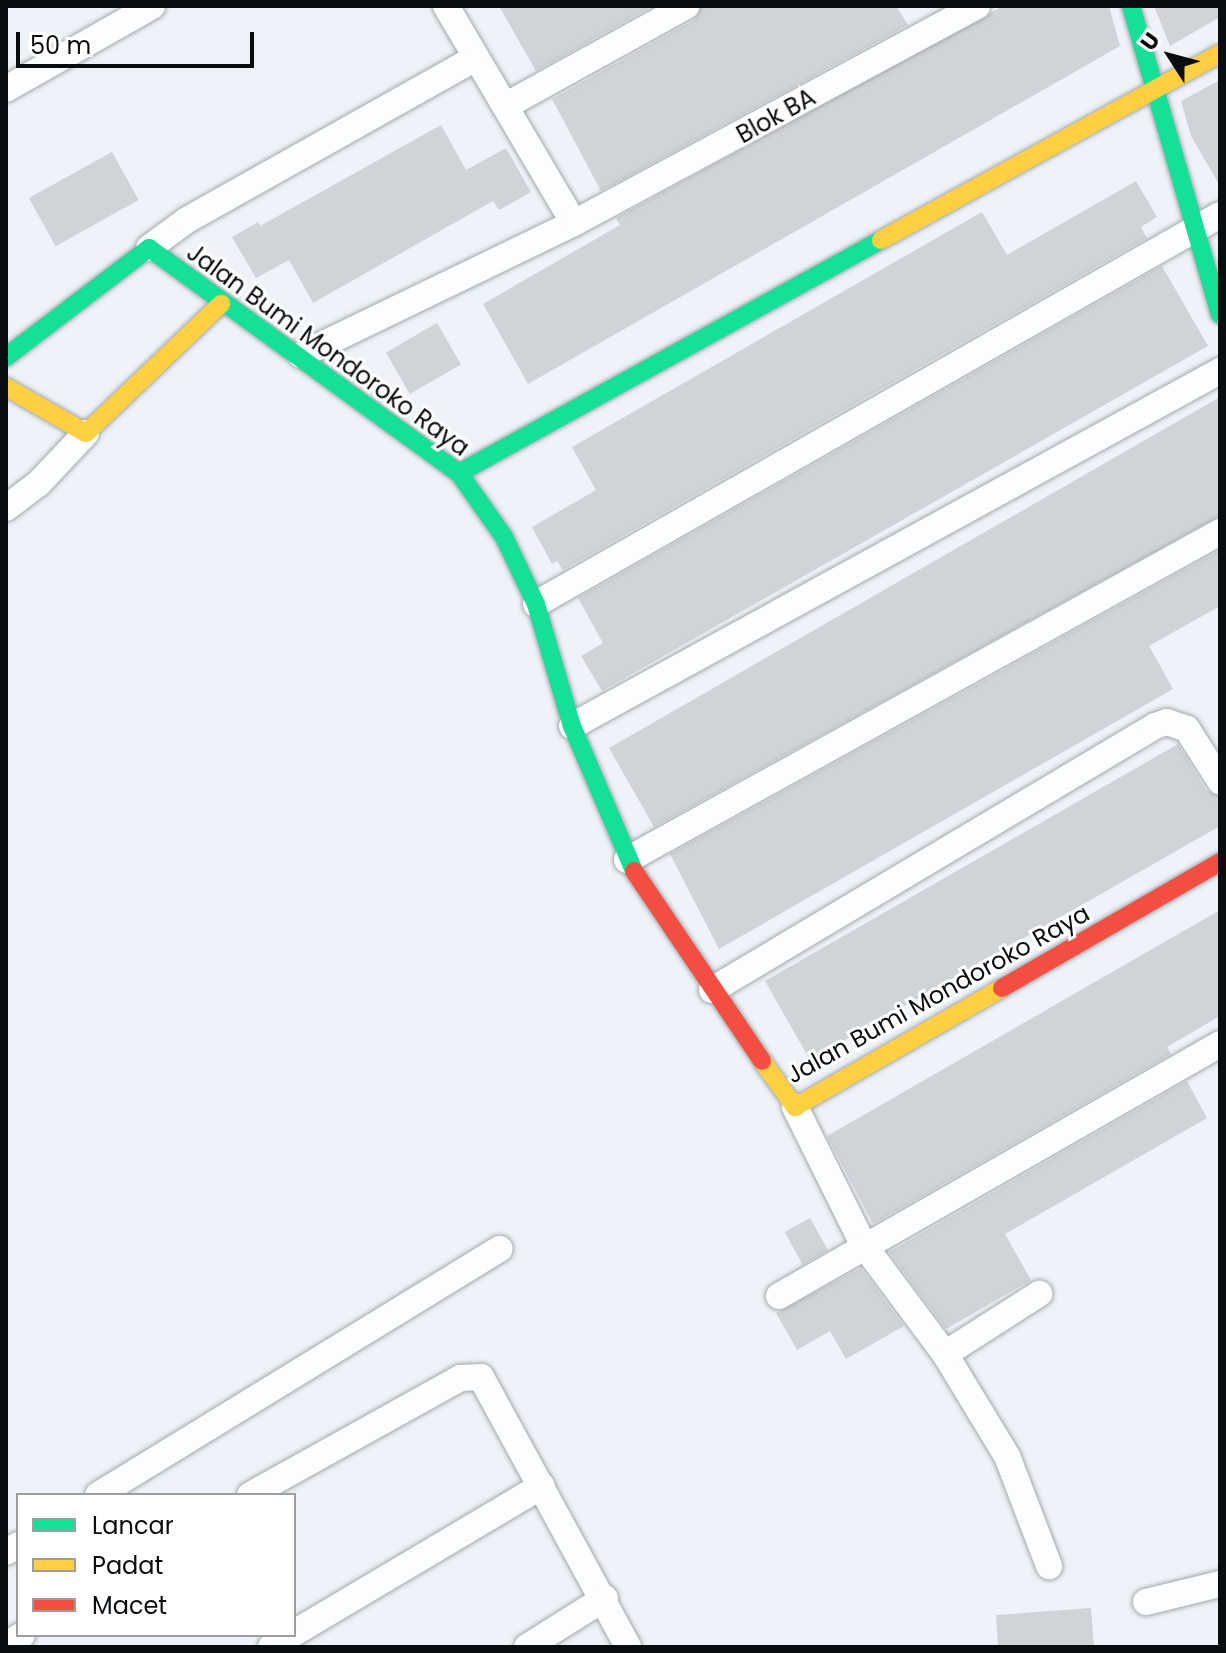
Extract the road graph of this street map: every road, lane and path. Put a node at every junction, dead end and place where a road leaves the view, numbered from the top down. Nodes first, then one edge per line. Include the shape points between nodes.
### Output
1 (152, 6) edge
2 (446, 6) edge
3 (686, 6) edge
4 (977, 6) edge
5 (1131, 6) edge
6 (1220, 54) edge
7 (476, 58) junction
8 (1161, 88) junction
9 (6, 89) edge
10 (507, 105) junction
11 (1220, 215) edge
12 (574, 223) junction
13 (1194, 230) junction
14 (149, 248) junction
15 (221, 304) junction
16 (1220, 314) edge
17 (301, 355) junction
18 (6, 357) edge
19 (1220, 371) edge
20 (6, 387) edge
21 (86, 433) junction
22 (459, 473) junction
23 (6, 508) edge
24 (1220, 532) edge
25 (536, 604) junction
26 (572, 726) junction
27 (1220, 781) edge
28 (627, 860) junction
29 (1220, 862) edge
30 (712, 990) junction
31 (1220, 1044) edge
32 (795, 1107) junction
33 (863, 1244) junction
34 (500, 1249) dead end
35 (1039, 1294) dead end
36 (779, 1296) dead end
37 (945, 1354) junction
38 (542, 1486) junction
39 (101, 1493) edge
40 (254, 1493) edge
41 (1049, 1566) dead end
42 (1220, 1584) edge
43 (605, 1598) junction
44 (1146, 1602) dead end
45 (296, 1632) edge
46 (527, 1647) edge
47 (628, 1647) edge

1 - 9 street
2 - 7 street
3 - 10 street
4 - 12 street, Blok BA
5 - 8 street
6 - 8 street
7 - 10 street
7 - 14 street via 187,220
8 - 13 street
8 - 22 street
10 - 12 street
11 - 13 street
12 - 17 street, Blok BA
13 - 16 street
13 - 25 street
14 - 15 street, Jalan Bumi Mondoroko Raya
14 - 18 street, Jalan Bumi Mondoroko Raya
15 - 17 street, Jalan Bumi Mondoroko Raya
15 - 21 street
17 - 22 street, Jalan Bumi Mondoroko Raya
19 - 26 street
20 - 21 street
21 - 23 street via 38,484
22 - 25 street, Jalan Bumi Mondoroko Raya via 504,537
24 - 28 street
25 - 26 street, Jalan Bumi Mondoroko Raya
26 - 28 street, Jalan Bumi Mondoroko Raya
27 - 30 street via 1187,729 1167,722 1155,726
28 - 30 street, Jalan Bumi Mondoroko Raya
29 - 32 street, Jalan Bumi Mondoroko Raya
30 - 32 street, Jalan Bumi Mondoroko Raya
31 - 33 street
32 - 33 street
33 - 36 street
33 - 37 street
34 - 39 street
35 - 37 street
37 - 41 street via 1007,1456
38 - 40 street via 490,1386 481,1377 467,1375
38 - 43 street
38 - 45 street
42 - 44 street
43 - 46 street
43 - 47 street

